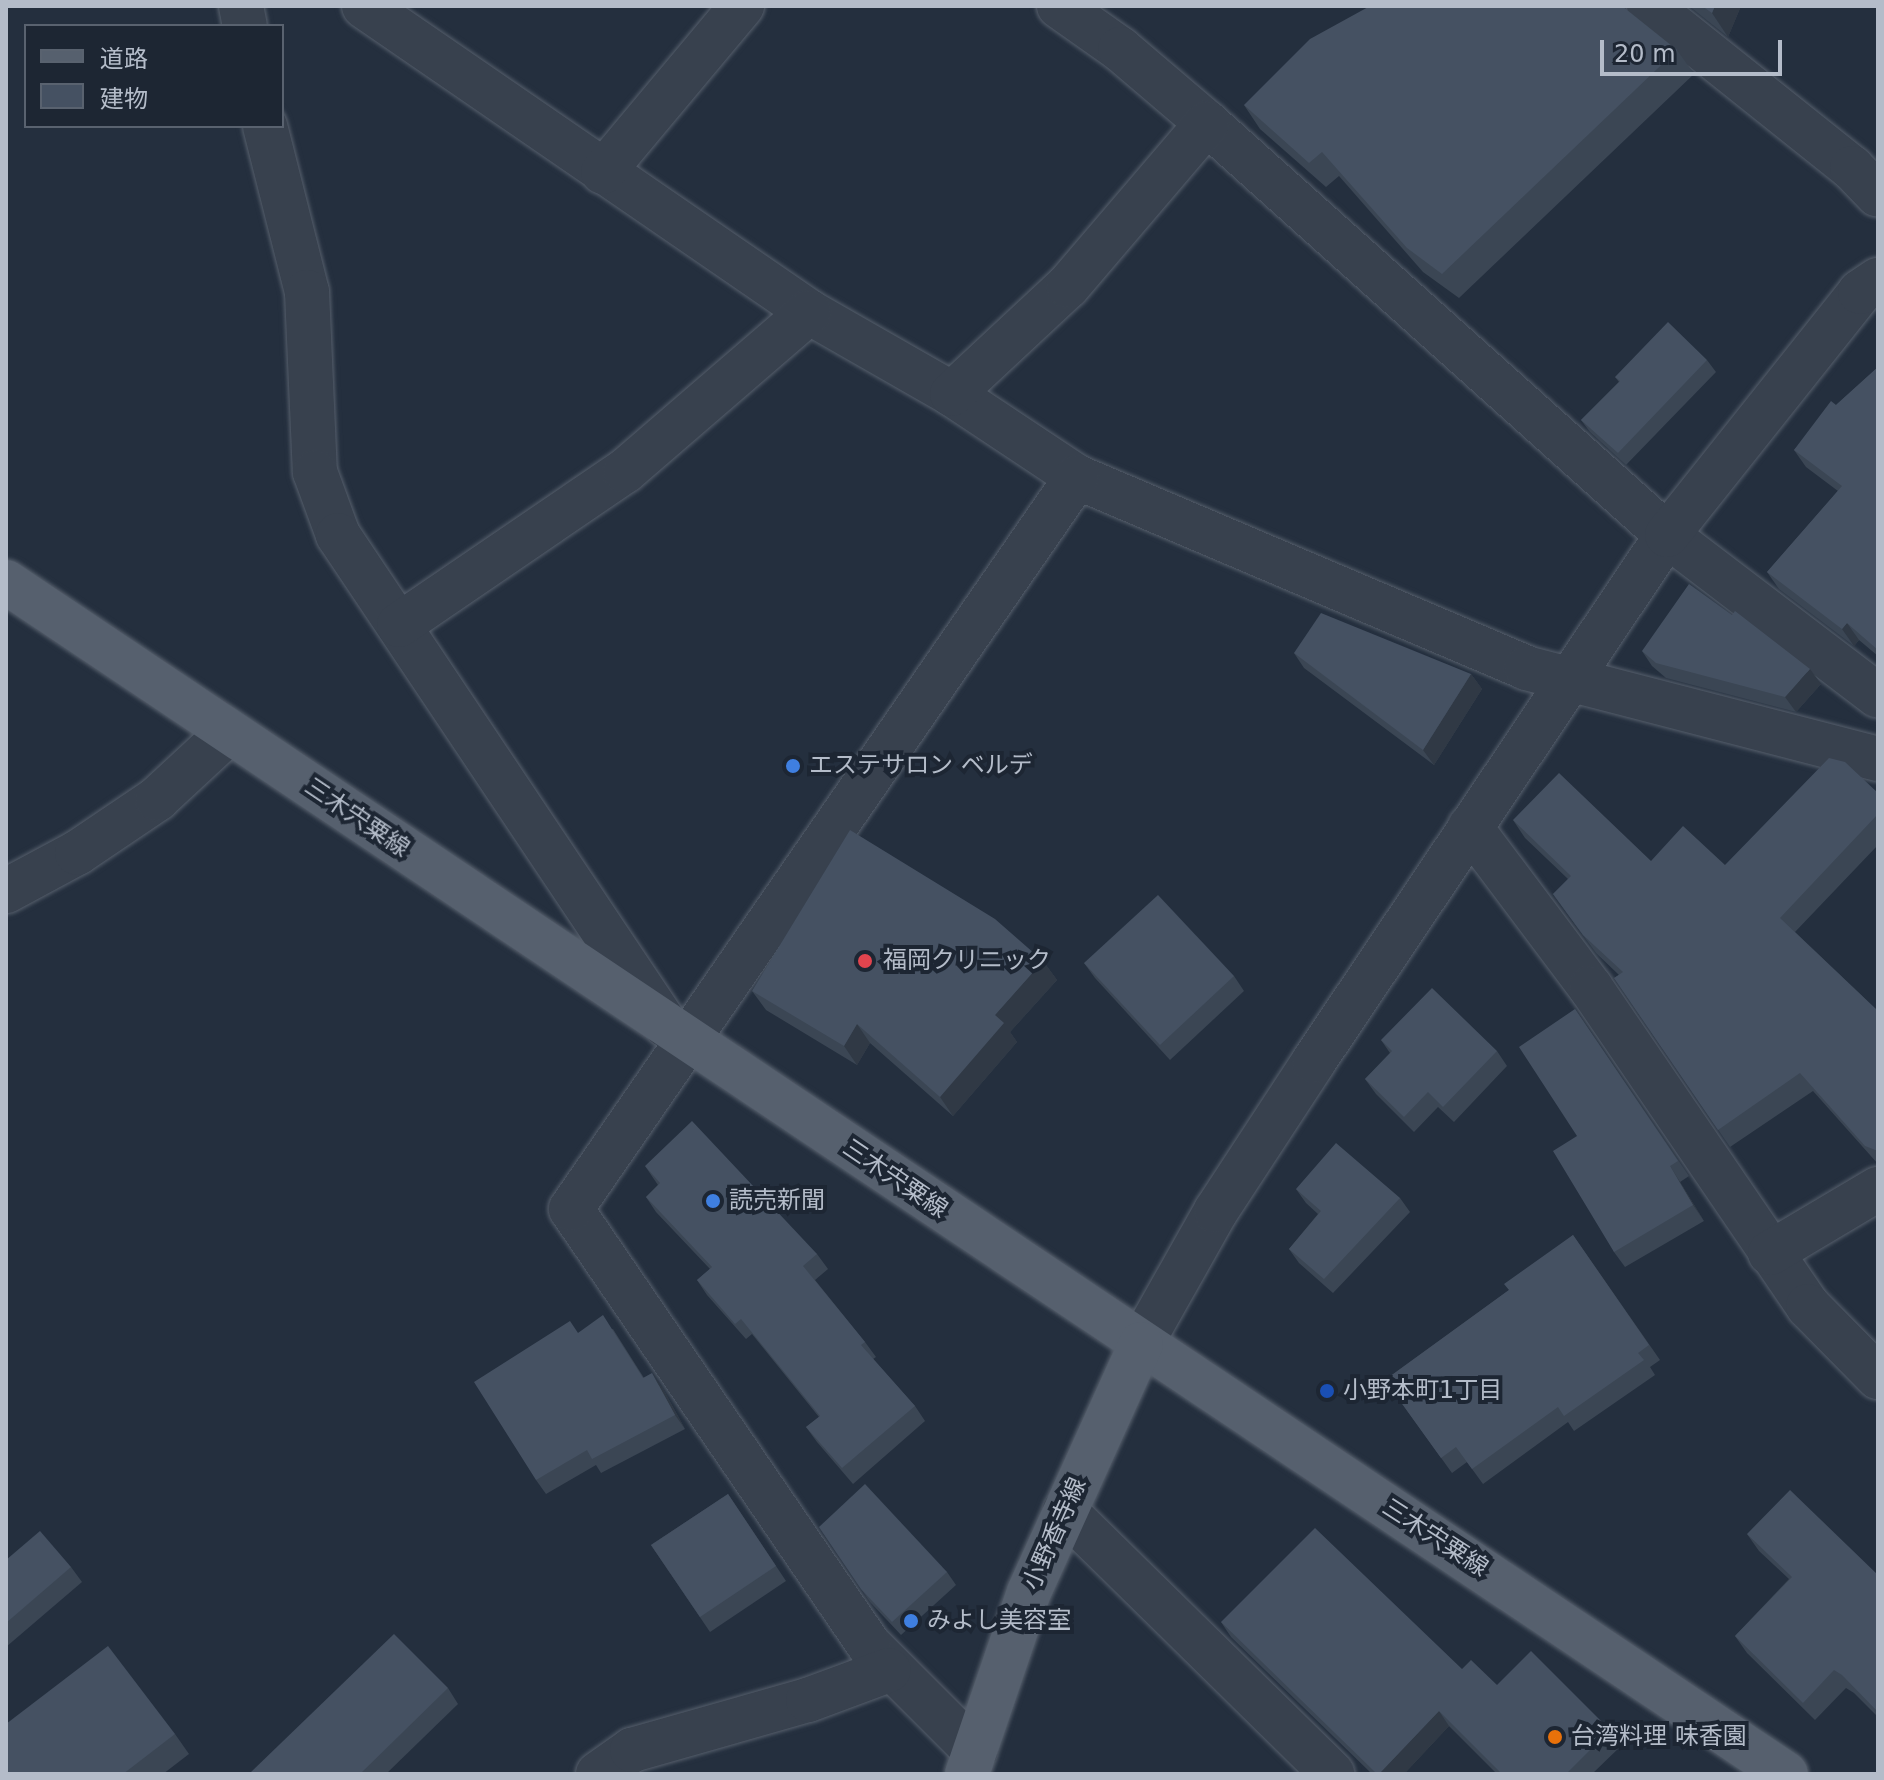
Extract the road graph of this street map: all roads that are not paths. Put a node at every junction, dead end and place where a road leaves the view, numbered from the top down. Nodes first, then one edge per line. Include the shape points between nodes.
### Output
1 (364, 6) edge
2 (742, 6) edge
3 (1059, 6) edge
4 (1649, 6) edge
5 (1252, 102) edge
6 (266, 128) edge
7 (1213, 129) junction
8 (603, 172) junction
9 (1878, 195) edge
10 (1878, 280) edge
11 (809, 312) junction
12 (952, 394) junction
13 (1077, 477) junction
14 (1667, 535) junction
15 (6, 582) edge
16 (399, 625) junction
17 (1571, 682) junction
18 (1878, 696) edge
19 (229, 732) junction
20 (1878, 759) edge
21 (1470, 827) junction
22 (6, 891) edge
23 (676, 1032) junction
24 (1878, 1189) edge
25 (1770, 1253) junction
26 (1141, 1344) junction
27 (1878, 1377) edge
28 (1065, 1511) junction
29 (889, 1670) junction
30 (971, 1763) edge
31 (598, 1774) edge
32 (1333, 1774) edge
33 (1786, 1774) edge

1 - 8 street
2 - 8 street
3 - 7 street via 1120,49
4 - 9 street via 1852,168
5 - 7 street
6 - 16 street via 307,292 315,472 338,535
7 - 12 street via 1068,286
7 - 14 street
8 - 11 street
10 - 14 street via 1860,292
11 - 12 street
11 - 16 street via 625,471
12 - 13 street
13 - 17 street via 1526,668
13 - 23 street
14 - 17 street
14 - 18 street
15 - 19 main road, 三木宍粟線
16 - 23 street
17 - 20 street
17 - 21 street
19 - 22 street via 157,799 77,853
19 - 23 main road, 三木宍粟線
21 - 25 street via 1591,988
21 - 26 street via 1216,1211
23 - 26 main road, 三木宍粟線
23 - 29 street via 571,1209
24 - 25 street
25 - 27 street via 1808,1306
26 - 28 main road, 小野香寺線
26 - 33 main road, 三木宍粟線
28 - 30 main road, 小野香寺線 via 1029,1592
28 - 32 street
29 - 30 street
29 - 31 street via 808,1700 632,1750

